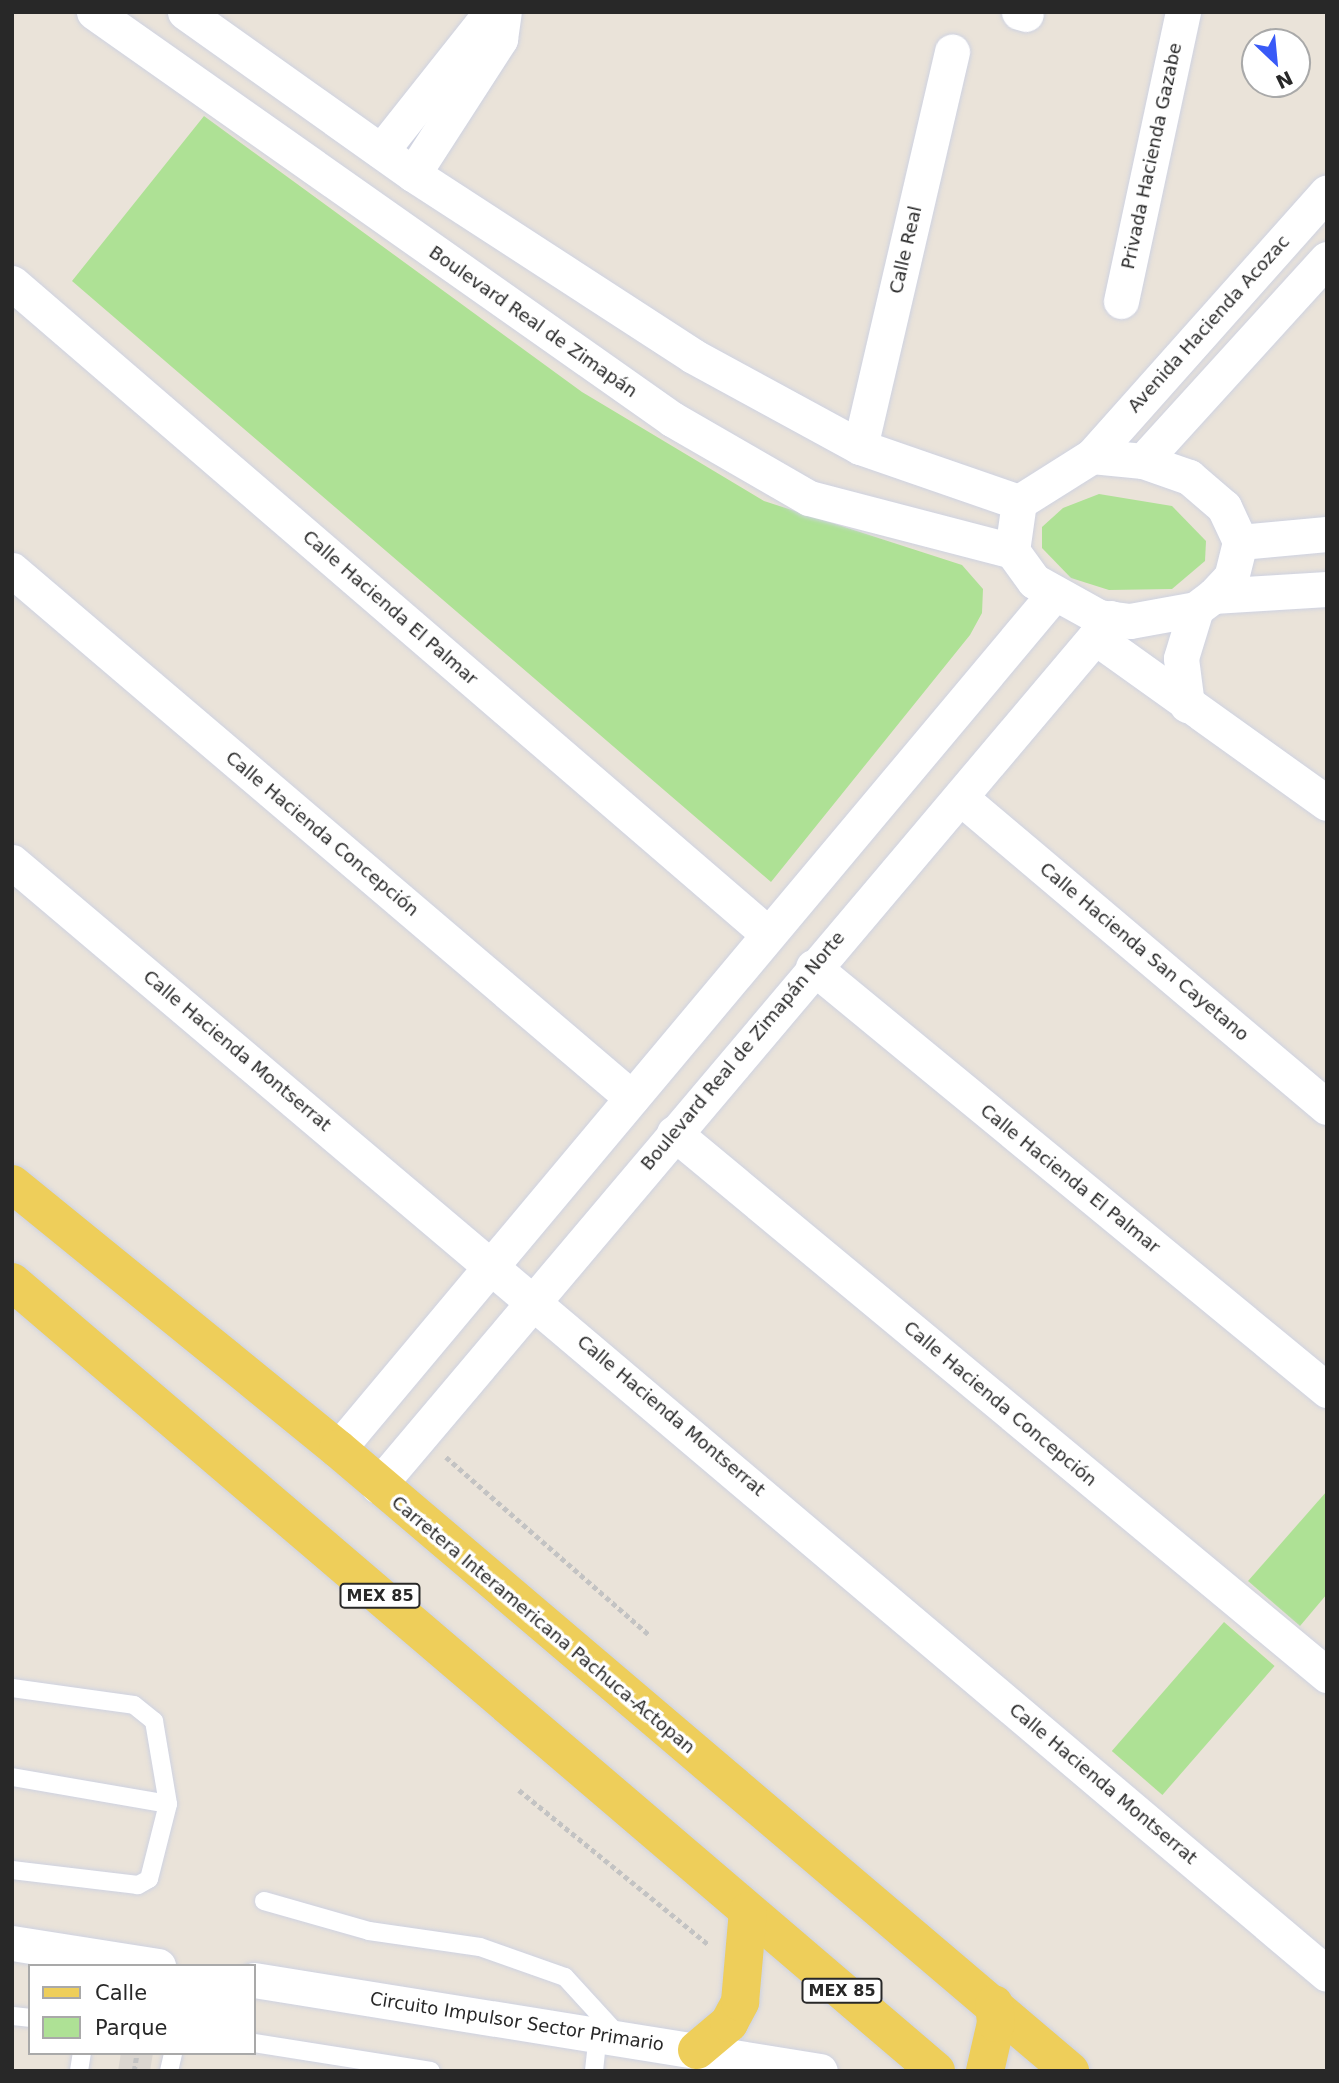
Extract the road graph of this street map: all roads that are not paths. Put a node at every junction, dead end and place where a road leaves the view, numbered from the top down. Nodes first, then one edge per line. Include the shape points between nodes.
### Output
1 (94, 12) edge
2 (185, 12) edge
3 (1183, 12) edge
4 (486, 20) edge
5 (952, 52) dead end
6 (381, 151) junction
7 (413, 174) junction
8 (1327, 192) edge
9 (1327, 258) edge
10 (12, 283) edge
11 (1121, 301) dead end
12 (860, 447) junction
13 (1091, 456) junction
14 (1143, 461) junction
15 (1019, 502) junction
16 (1327, 534) edge
17 (1240, 542) junction
18 (1012, 551) junction
19 (12, 570) edge
20 (1327, 589) edge
21 (1054, 594) junction
22 (1205, 603) junction
23 (1103, 627) junction
24 (1187, 705) junction
25 (961, 798) junction
26 (1327, 803) edge
27 (12, 862) edge
28 (768, 934) junction
29 (813, 967) junction
30 (740, 970) junction
31 (779, 1007) junction
32 (632, 1098) junction
33 (1327, 1107) edge
34 (674, 1133) junction
35 (12, 1184) edge
36 (491, 1264) junction
37 (12, 1282) edge
38 (533, 1299) junction
39 (1327, 1390) edge
40 (338, 1448) junction
41 (378, 1486) junction
42 (1327, 1675) edge
43 (12, 1689) edge
44 (12, 1777) edge
45 (168, 1804) junction
46 (12, 1870) edge
47 (264, 1901) dead end
48 (748, 1911) junction
49 (12, 1943) edge
50 (120, 1963) edge
51 (1327, 1974) edge
52 (256, 1980) edge
53 (994, 2004) junction
54 (256, 2043) edge
55 (698, 2050) junction
56 (604, 2054) edge
57 (784, 2068) edge
58 (431, 2071) edge
59 (820, 2071) edge
60 (936, 2071) edge
61 (985, 2071) edge
62 (1070, 2071) edge

1 - 18 street, Boulevard Real de Zimapán via 672,419 809,498
2 - 6 street
3 - 11 street, Privada Hacienda Gazabe
4 - 6 street
4 - 7 street
5 - 12 street, Calle Real
6 - 7 street
7 - 12 street via 693,356
8 - 13 street, Avenida Hacienda Acozac
9 - 14 street
10 - 28 street, Calle Hacienda El Palmar
12 - 15 street
13 - 14 street
13 - 15 street
14 - 17 street via 1189,477 1224,507
15 - 18 street
16 - 17 street
17 - 22 street via 1231,577
18 - 21 street via 1034,581
19 - 32 street, Calle Hacienda Concepción
20 - 22 street
21 - 23 street
21 - 28 street
22 - 23 street via 1162,618
22 - 24 street via 1181,658
23 - 24 street
23 - 25 street, Boulevard Real de Zimapán Norte
24 - 26 street
25 - 29 street, Boulevard Real de Zimapán Norte
25 - 33 street, Calle Hacienda San Cayetano
27 - 36 street, Calle Hacienda Montserrat
28 - 30 street
29 - 31 street, Boulevard Real de Zimapán Norte
29 - 39 street, Calle Hacienda El Palmar
30 - 31 street
30 - 32 street
31 - 34 street, Boulevard Real de Zimapán Norte
32 - 36 street
34 - 38 street, Boulevard Real de Zimapán Norte
34 - 42 street, Calle Hacienda Concepción
35 - 40 main road, Carretera Interamericana Pachuca-Actopan
36 - 38 street, Calle Hacienda Montserrat
36 - 40 street
37 - 48 main road, MEX 85
38 - 41 street, Boulevard Real de Zimapán Norte
38 - 51 street, Calle Hacienda Montserrat
40 - 41 main road, Carretera Interamericana Pachuca-Actopan
41 - 53 main road, Carretera Interamericana Pachuca-Actopan
43 - 45 lane via 134,1705 154,1721
44 - 45 lane
45 - 46 lane via 149,1879 138,1885
47 - 56 lane via 369,1931 480,1947 565,1977
48 - 55 main road via 740,2002 729,2023
48 - 60 main road, MEX 85
49 - 50 street
52 - 56 street, Circuito Impulsor Sector Primario
53 - 61 main road via 996,2023
53 - 62 main road, Carretera Interamericana Pachuca-Actopan
54 - 58 lane
55 - 56 street, Circuito Impulsor Sector Primario
55 - 57 street, Circuito Impulsor Sector Primario
57 - 59 street, Circuito Impulsor Sector Primario

